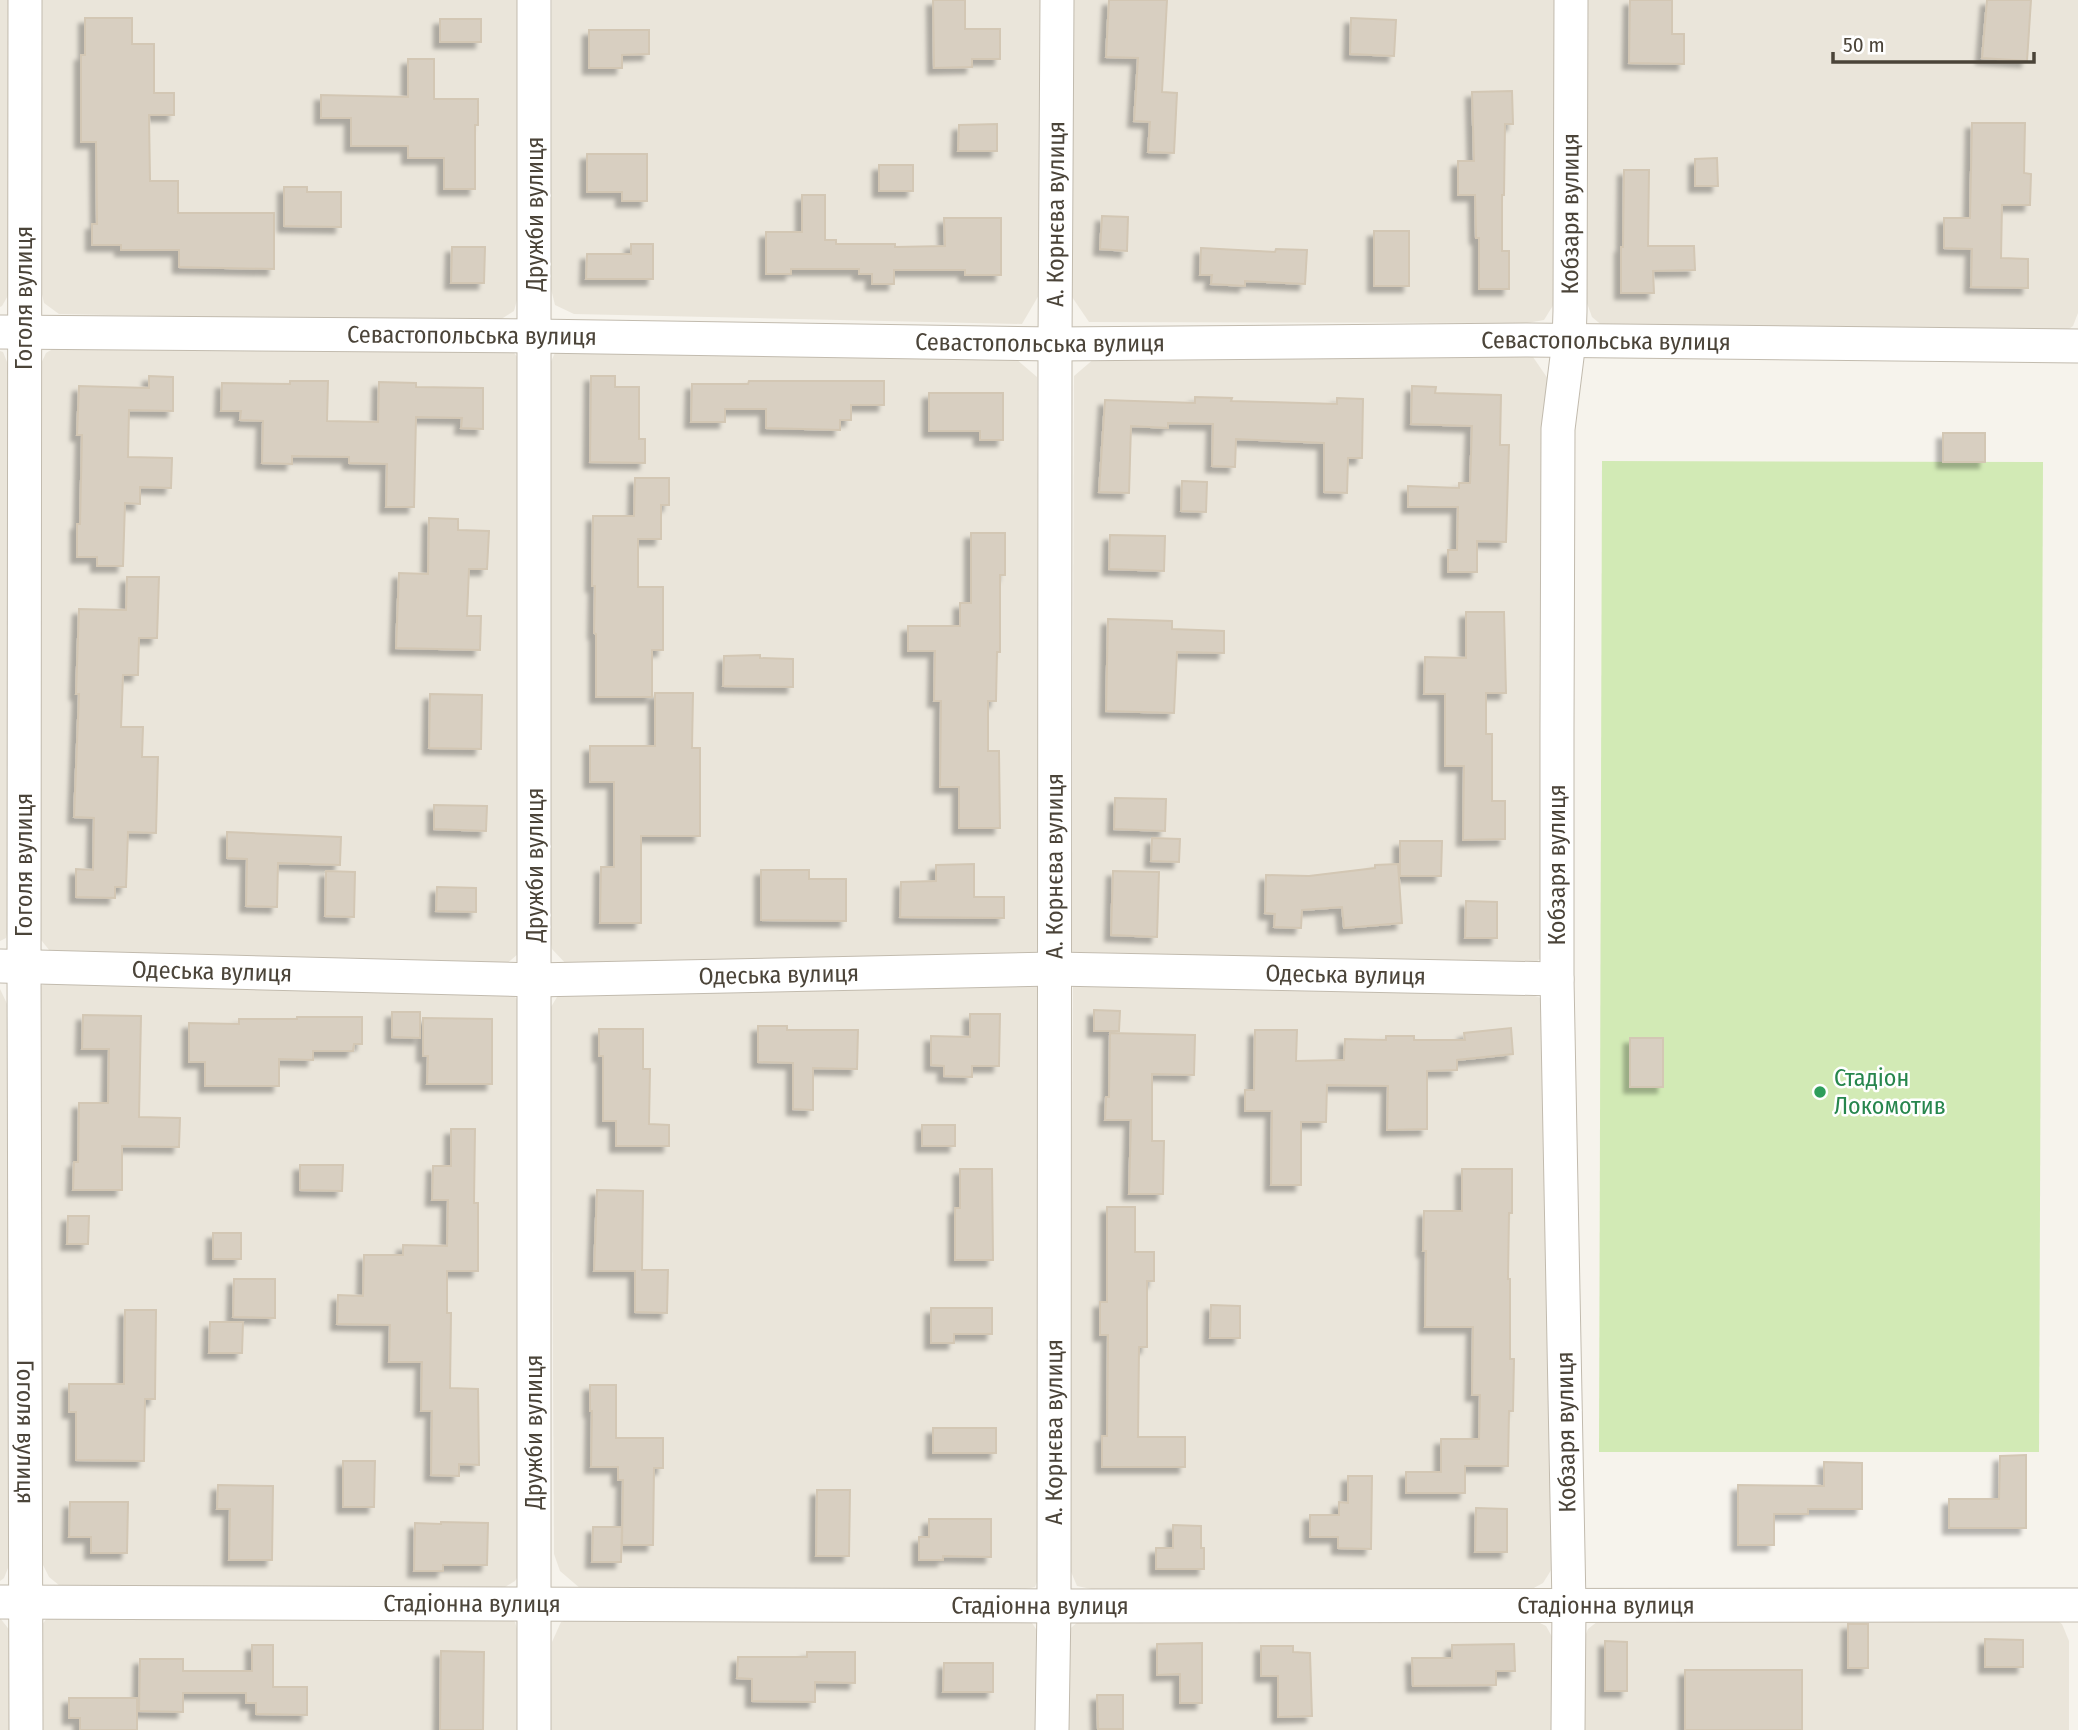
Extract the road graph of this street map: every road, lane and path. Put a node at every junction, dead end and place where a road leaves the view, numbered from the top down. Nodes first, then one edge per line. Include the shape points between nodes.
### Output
1 (25, 0) edge
2 (534, 0) edge
3 (1057, 0) edge
4 (1571, 0) edge
5 (12, 332) edge
6 (535, 336) junction
7 (1569, 341) junction
8 (1055, 344) junction
9 (2078, 346) edge
10 (12, 966) edge
11 (1054, 969) junction
12 (1557, 979) junction
13 (535, 980) junction
14 (13, 1602) edge
15 (534, 1603) junction
16 (1569, 1605) junction
17 (2078, 1605) edge
18 (1055, 1606) junction
19 (26, 1730) edge
20 (534, 1730) edge
21 (1052, 1730) edge
22 (1568, 1730) edge

1 - 5 street, Гоголя вулиця
2 - 6 street, Дружби вулиця
3 - 8 street, А. Корнєва вулиця
4 - 7 street, Кобзаря вулиця
5 - 6 street, Севастопольська вулиця
5 - 10 street, Гоголя вулиця
6 - 8 street, Севастопольська вулиця
6 - 13 street, Дружби вулиця
7 - 8 street, Севастопольська вулиця
7 - 9 street, Севастопольська вулиця
7 - 12 street, Кобзаря вулиця via 1558,429
8 - 11 street, А. Корнєва вулиця
10 - 13 street, Одеська вулиця
10 - 14 street, Гоголя вулиця
11 - 12 street, Одеська вулиця
11 - 13 street, Одеська вулиця
11 - 18 street, А. Корнєва вулиця
12 - 16 street, Кобзаря вулиця
13 - 15 street, Дружби вулиця
14 - 15 street, Стадіонна вулиця
14 - 19 street, Гоголя вулиця
15 - 18 street, Стадіонна вулиця
15 - 20 street, Дружби вулиця
16 - 17 street, Стадіонна вулиця
16 - 18 street, Стадіонна вулиця
16 - 22 street, Кобзаря вулиця
18 - 21 street, А. Корнєва вулиця

